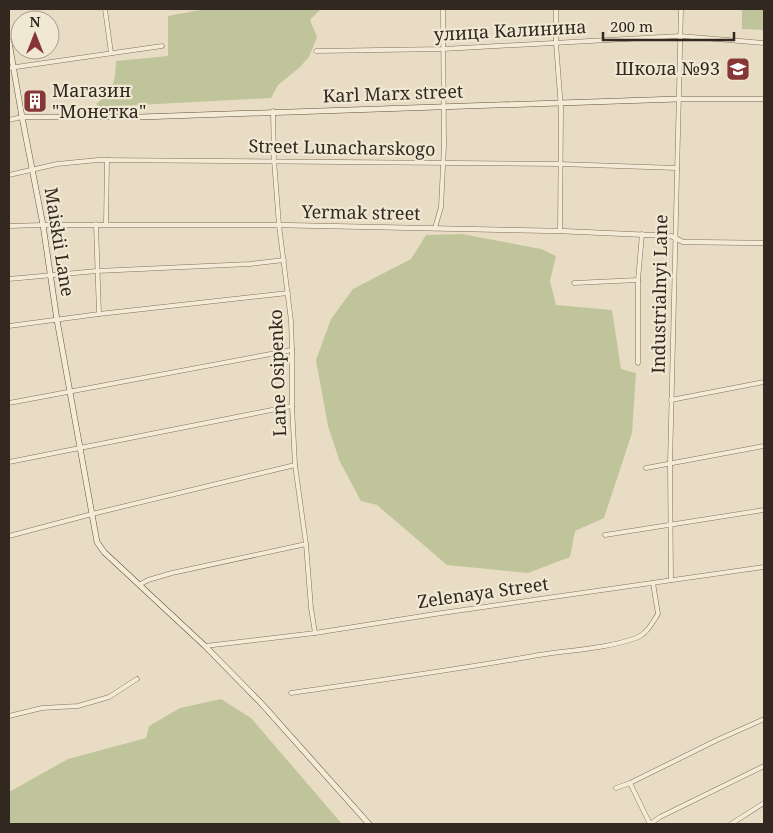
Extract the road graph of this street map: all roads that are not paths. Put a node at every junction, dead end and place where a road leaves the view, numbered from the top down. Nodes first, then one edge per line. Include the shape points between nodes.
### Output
1 (105, 9) edge
2 (443, 9) edge
3 (556, 9) edge
4 (681, 9) edge
5 (680, 36) junction
6 (9, 42) edge
7 (556, 43) junction
8 (764, 43) edge
9 (162, 46) dead end
10 (443, 49) junction
11 (316, 51) dead end
12 (111, 53) junction
13 (11, 68) edge
14 (678, 99) junction
15 (764, 99) edge
16 (560, 103) junction
17 (444, 106) junction
18 (273, 111) junction
19 (22, 117) junction
20 (9, 120) edge
21 (107, 160) junction
22 (274, 160) junction
23 (443, 163) junction
24 (559, 164) junction
25 (677, 168) junction
26 (32, 170) junction
27 (9, 175) edge
28 (96, 224) junction
29 (106, 224) junction
30 (43, 225) junction
31 (279, 225) junction
32 (9, 226) edge
33 (435, 228) junction
34 (560, 231) junction
35 (642, 234) junction
36 (676, 239) junction
37 (764, 242) edge
38 (284, 260) junction
39 (97, 271) junction
40 (51, 275) junction
41 (9, 279) edge
42 (638, 280) junction
43 (574, 283) dead end
44 (288, 294) junction
45 (99, 314) junction
46 (57, 320) junction
47 (9, 326) edge
48 (292, 350) junction
49 (638, 363) dead end
50 (764, 382) edge
51 (71, 391) junction
52 (671, 400) junction
53 (9, 403) edge
54 (292, 406) junction
55 (764, 446) edge
56 (81, 447) junction
57 (9, 462) edge
58 (670, 464) junction
59 (295, 465) junction
60 (646, 468) dead end
61 (764, 510) edge
62 (92, 514) junction
63 (670, 524) junction
64 (605, 535) dead end
65 (9, 536) edge
66 (306, 544) junction
67 (764, 567) edge
68 (671, 580) junction
69 (653, 583) junction
70 (138, 585) junction
71 (315, 633) junction
72 (205, 646) junction
73 (137, 679) dead end
74 (292, 693) dead end
75 (9, 716) edge
76 (764, 719) edge
77 (764, 766) edge
78 (630, 783) junction
79 (616, 788) dead end
80 (764, 803) edge
81 (369, 824) edge
82 (650, 824) edge
83 (731, 824) edge

1 - 12 street
2 - 10 street
3 - 7 street
4 - 5 street, Industrialnyi Lane
5 - 7 street, улица Калинина
5 - 8 street, улица Калинина
5 - 14 street, Industrialnyi Lane
6 - 13 main road, Maiskii Lane
7 - 10 street, улица Калинина
7 - 16 street
9 - 12 street
10 - 11 street, улица Калинина
10 - 17 street
12 - 13 street
13 - 19 main road, Maiskii Lane
14 - 15 main road, Karl Marx street
14 - 16 main road, Karl Marx street
14 - 25 street, Industrialnyi Lane
16 - 17 main road, Karl Marx street
16 - 24 street
17 - 18 main road, Karl Marx street
17 - 23 street
18 - 19 main road, Karl Marx street via 140,117
18 - 22 street, Lane Osipenko
19 - 20 street
19 - 26 main road, Maiskii Lane
21 - 22 street, Street Lunacharskogo
21 - 26 street, Street Lunacharskogo via 57,164
21 - 29 street
22 - 23 street, Street Lunacharskogo
22 - 31 street, Lane Osipenko
23 - 24 street, Street Lunacharskogo
23 - 33 street via 441,208
24 - 25 street, Street Lunacharskogo
24 - 34 street
25 - 36 street, Industrialnyi Lane
26 - 27 street, Street Lunacharskogo
26 - 30 main road, Maiskii Lane
28 - 29 street, Yermak street
28 - 30 street, Yermak street
28 - 39 street
29 - 31 street, Yermak street
30 - 32 street
30 - 40 main road, Maiskii Lane
31 - 33 street, Yermak street
31 - 38 street, Lane Osipenko
33 - 34 street, Yermak street
34 - 35 street, Yermak street
35 - 36 street, Yermak street
35 - 42 street
36 - 37 street, Yermak street via 683,242
36 - 52 street, Industrialnyi Lane
38 - 39 street
38 - 44 street, Lane Osipenko
39 - 40 street
39 - 45 street
40 - 41 street
40 - 46 main road, Maiskii Lane
42 - 43 street
42 - 49 street
44 - 45 street
44 - 48 street, Lane Osipenko
45 - 46 street
46 - 47 street
46 - 51 main road, Maiskii Lane
48 - 51 street
48 - 54 street, Lane Osipenko
50 - 52 street
51 - 53 street
51 - 56 main road, Maiskii Lane
52 - 58 street, Industrialnyi Lane
54 - 56 street
54 - 59 street, Lane Osipenko
55 - 58 street
56 - 57 street
56 - 62 main road, Maiskii Lane
58 - 60 street
58 - 63 street, Industrialnyi Lane
59 - 62 street
59 - 66 street, Lane Osipenko
61 - 63 street
62 - 65 street
62 - 70 main road, Maiskii Lane via 99,545
63 - 64 street
63 - 68 street, Industrialnyi Lane
66 - 70 street via 172,573
66 - 71 street, Lane Osipenko
67 - 68 street, Zelenaya Street
68 - 69 street, Zelenaya Street
69 - 71 street, Zelenaya Street
69 - 74 street via 658,614 644,634 636,638 599,647
70 - 72 main road, Maiskii Lane
71 - 72 street, Zelenaya Street
72 - 81 main road, Maiskii Lane
73 - 75 street via 109,697 78,706 42,708
76 - 78 street
77 - 82 street
78 - 79 street
78 - 82 street
80 - 83 street

